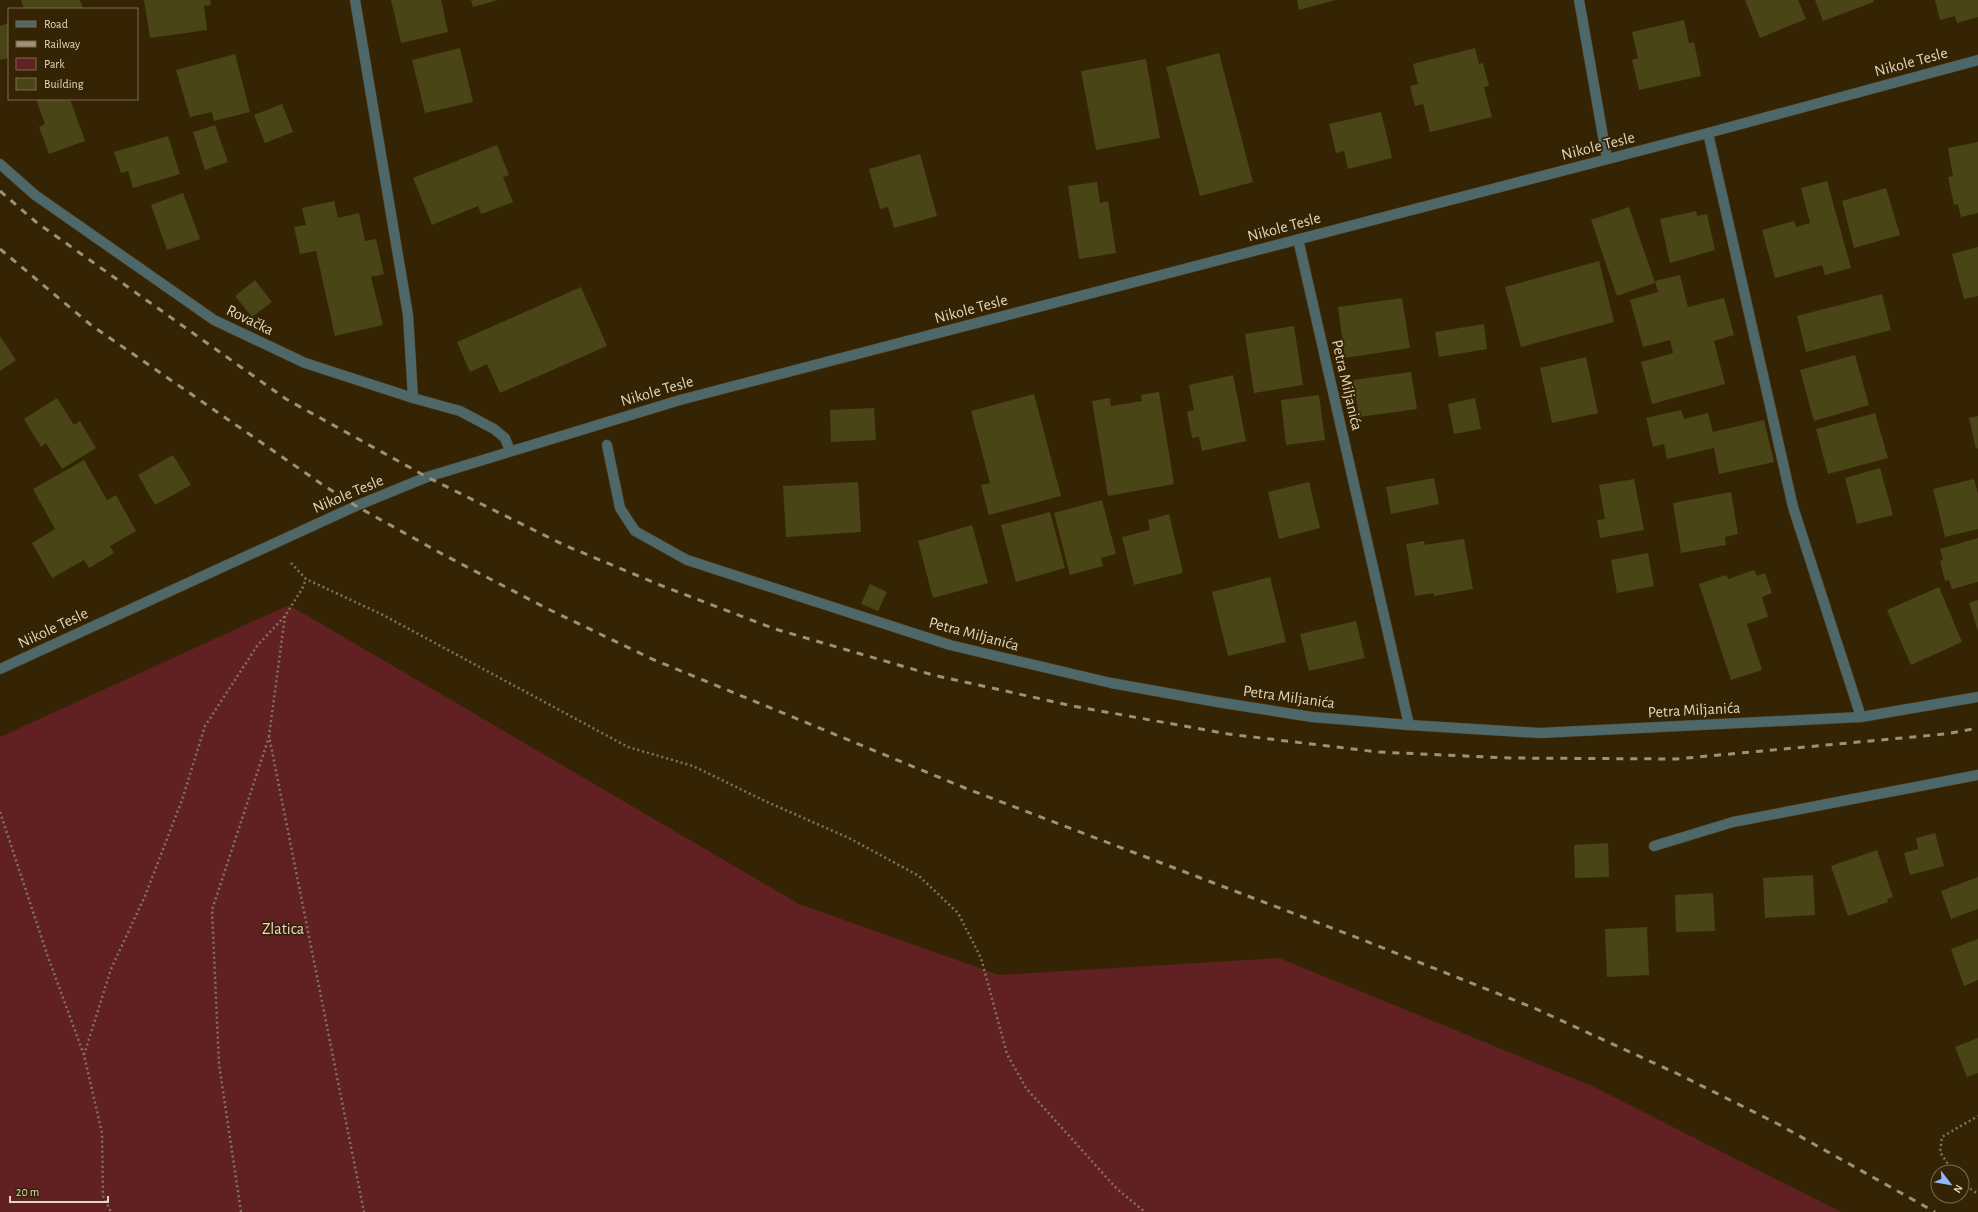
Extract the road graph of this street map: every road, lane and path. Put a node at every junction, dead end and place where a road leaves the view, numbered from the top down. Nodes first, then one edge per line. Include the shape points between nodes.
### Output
1 (355, 0) edge
2 (1579, 0) edge
3 (1978, 60) edge
4 (1708, 133) junction
5 (1607, 159) junction
6 (0, 164) edge
7 (1298, 239) junction
8 (413, 398) junction
9 (607, 445) dead end
10 (510, 451) junction
11 (291, 562) dead end
12 (306, 579) junction
13 (285, 616) junction
14 (0, 669) edge
15 (1978, 698) edge
16 (1861, 718) junction
17 (1409, 725) junction
18 (269, 736) junction
19 (1978, 775) edge
20 (0, 812) edge
21 (1654, 846) dead end
22 (84, 1055) junction
23 (1978, 1116) edge
24 (1948, 1164) edge
25 (110, 1212) edge
26 (241, 1212) edge
27 (364, 1212) edge
28 (1145, 1212) edge

1 - 8 street via 408,315
2 - 5 street
3 - 4 street, Nikole Tesle
4 - 5 street, Nikole Tesle
4 - 16 street via 1793,507
5 - 7 street, Nikole Tesle
6 - 8 street, Rovačka via 35,195 214,320 305,363
7 - 10 street, Nikole Tesle via 680,400
7 - 17 street, Petra Miljanića
8 - 10 street, Rovačka via 460,411 482,422 505,438
9 - 17 street, Petra Miljanića via 620,508 635,530 687,560 950,645 1111,683 1312,717
10 - 14 street, Nikole Tesle via 427,477 356,506
11 - 12 path
12 - 13 path
12 - 28 path via 383,615 628,747 693,766 766,802 849,838 919,876 958,913 981,958 1006,1054 1026,1088 1117,1189
13 - 18 path
13 - 22 path via 257,646 205,726 182,800 145,896 111,969
15 - 16 street, Petra Miljanića
16 - 17 street, Petra Miljanića via 1540,733
18 - 26 path via 212,910 219,1064
18 - 27 path
19 - 21 street via 1733,822
20 - 22 path via 48,957
22 - 25 path via 102,1133 103,1196
23 - 24 path via 1942,1137 1940,1152

